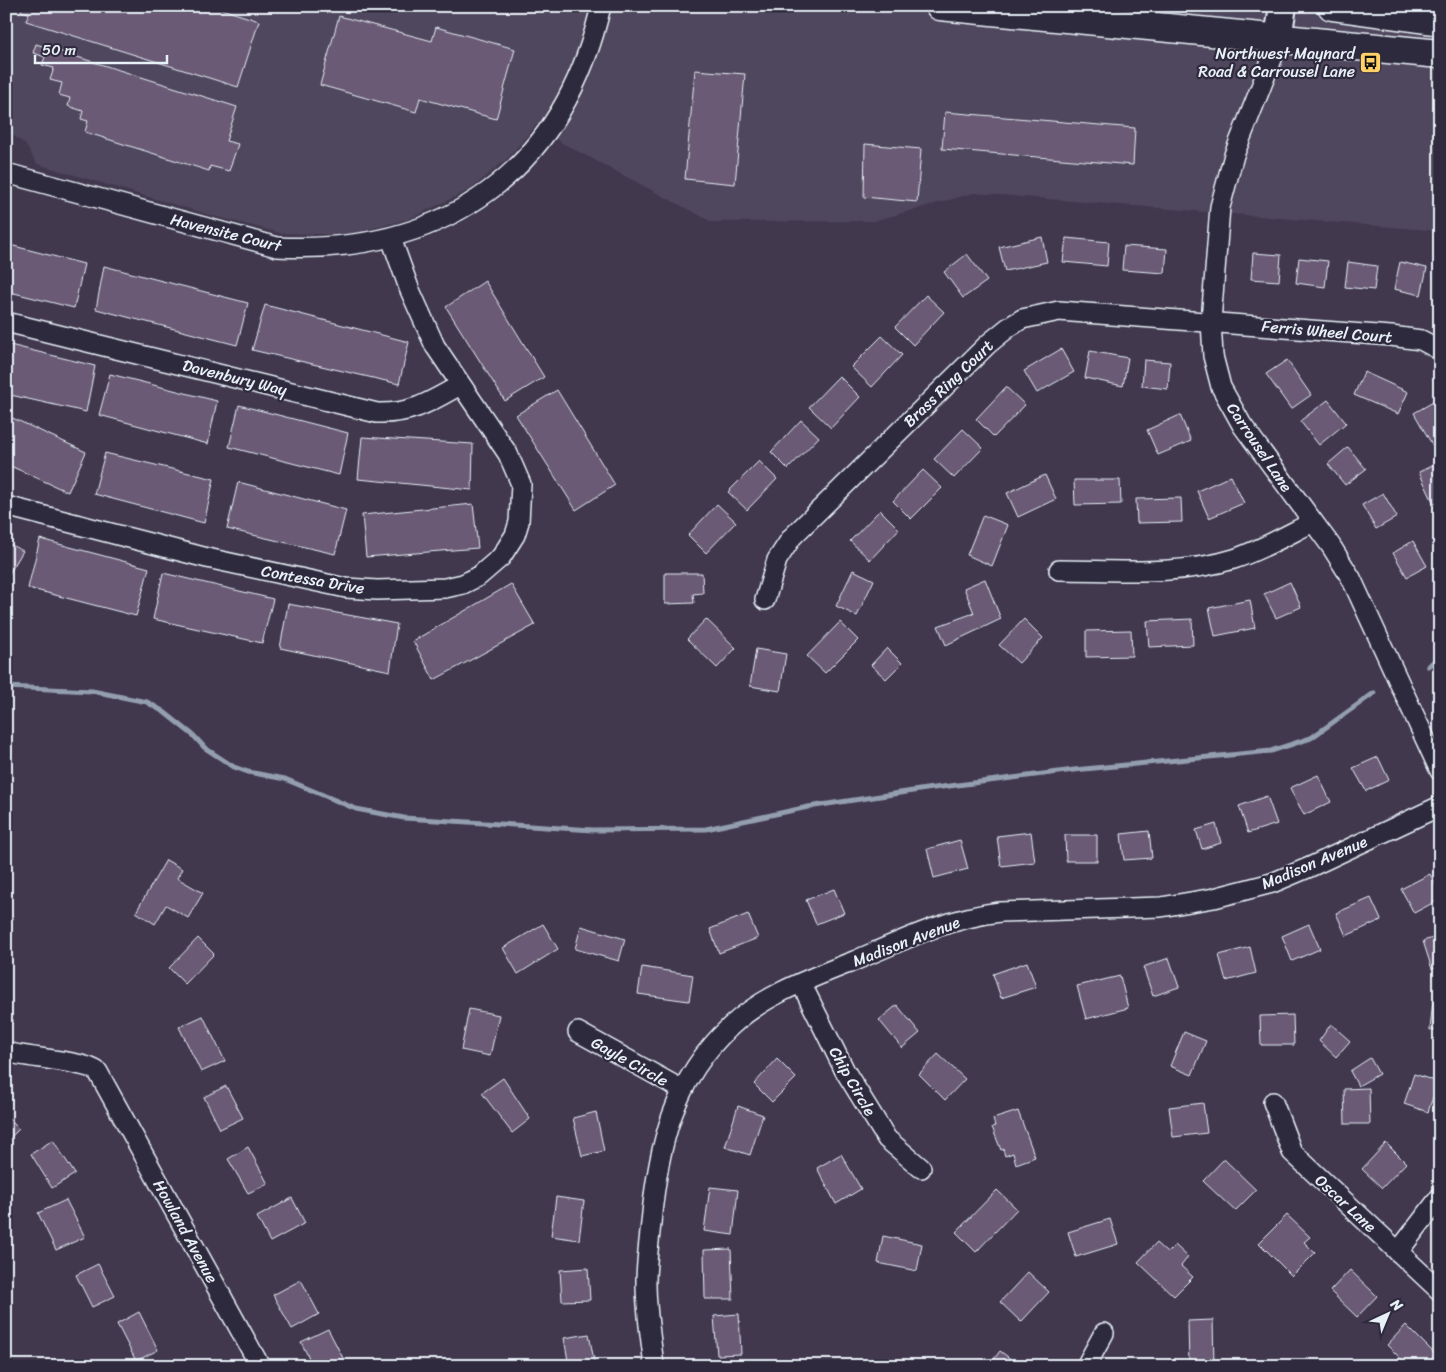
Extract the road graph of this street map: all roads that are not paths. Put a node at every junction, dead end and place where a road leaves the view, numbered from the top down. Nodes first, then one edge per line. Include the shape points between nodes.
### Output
1 (601, 6) edge
2 (940, 6) edge
3 (1283, 6) edge
4 (1332, 6) edge
5 (1440, 21) edge
6 (1278, 38) junction
7 (1440, 54) edge
8 (6, 173) edge
9 (391, 238) junction
10 (1211, 321) junction
11 (6, 322) edge
12 (1440, 350) edge
13 (460, 386) junction
14 (6, 506) edge
15 (1313, 522) junction
16 (1059, 570) dead end
17 (765, 600) dead end
18 (1440, 771) edge
19 (1440, 806) edge
20 (801, 983) junction
21 (578, 1032) dead end
22 (6, 1052) edge
23 (681, 1089) junction
24 (1273, 1102) dead end
25 (922, 1168) dead end
26 (1440, 1197) edge
27 (1398, 1252) junction
28 (1440, 1291) edge
29 (1104, 1333) dead end
30 (260, 1366) edge
31 (654, 1366) edge
32 (1086, 1366) edge

1 - 9 street, Havensite Court via 593,41 579,78 556,119 532,151 478,200 434,223
2 - 6 main road
3 - 6 street
4 - 5 main road
6 - 7 main road
6 - 10 street, Carrousel Lane via 1234,155 1220,207
8 - 9 street, Havensite Court via 277,248 314,249
9 - 13 street, Contessa Drive via 421,317
10 - 12 street, Ferris Wheel Court via 1391,336 1421,340
10 - 15 street, Carrousel Lane via 1213,356 1221,387 1242,425
10 - 17 street, Brass Ring Court via 1059,311 1022,319 1009,327 792,537 777,560
11 - 13 street, Davenbury Way via 377,412 407,412
13 - 14 street, Contessa Drive via 508,454 520,484 522,503 516,533 501,557 479,576 463,584 423,590 346,588 208,558
15 - 16 street via 1234,559 1205,566 1161,570
15 - 18 street, Carrousel Lane via 1351,578
19 - 20 street, Madison Avenue via 1310,867 1243,891 1161,907 977,915 912,936
20 - 23 street, Madison Avenue via 764,1001 732,1024 704,1055
20 - 25 street, Chip Circle via 845,1070 887,1139
21 - 23 street, Gayle Circle
22 - 30 street, Howland Avenue via 94,1068
23 - 31 street, Madison Avenue via 664,1136 652,1210 646,1283
24 - 27 street, Oscar Lane via 1292,1152
26 - 27 street
27 - 28 street, Oscar Lane
29 - 32 street

